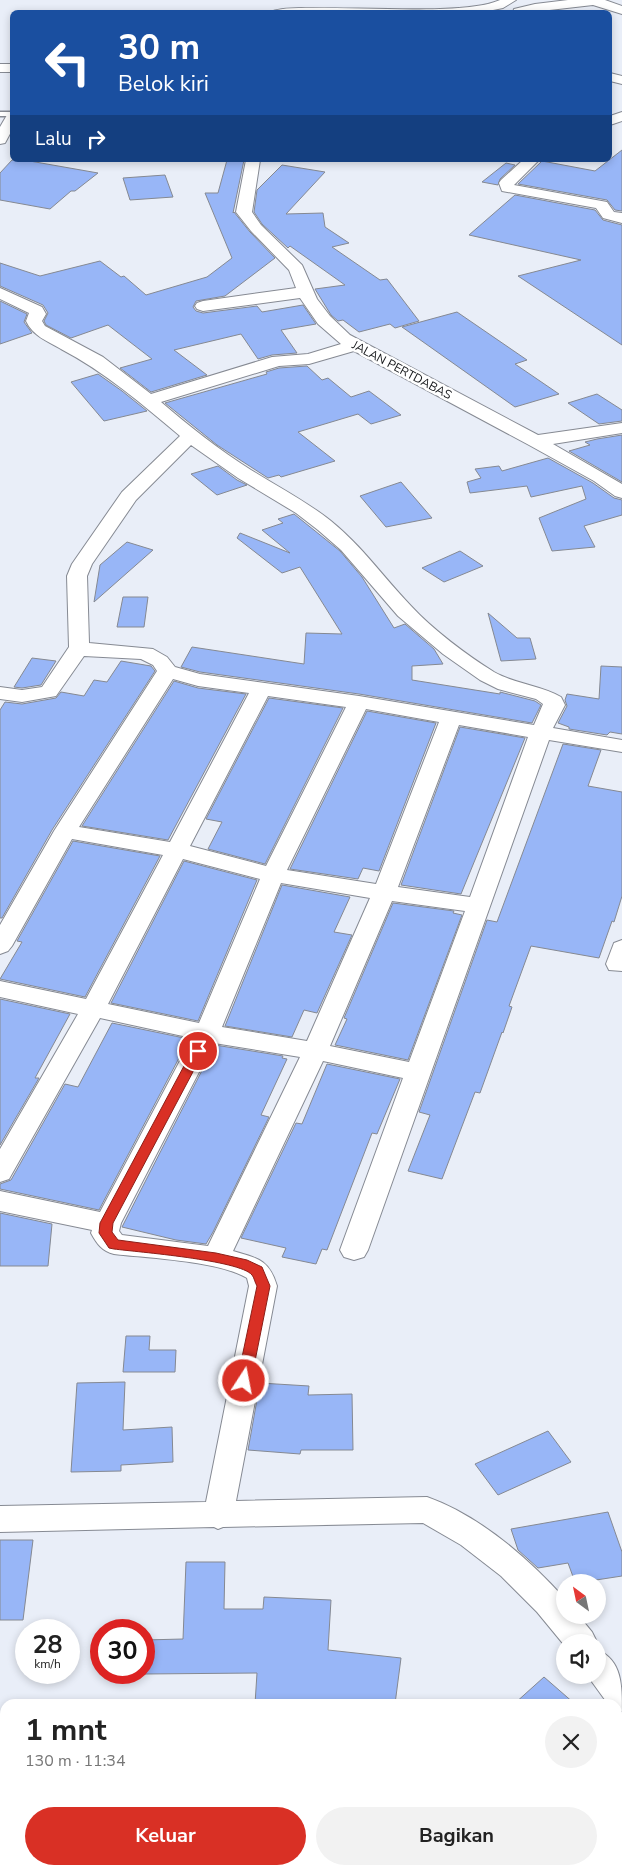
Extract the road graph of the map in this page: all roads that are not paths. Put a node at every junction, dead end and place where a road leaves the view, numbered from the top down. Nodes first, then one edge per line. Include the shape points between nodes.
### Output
1 (510, 0) edge
2 (597, 1) edge
3 (285, 7) edge
4 (396, 10) edge
5 (478, 10) edge
6 (527, 10) edge
7 (622, 10) edge
8 (253, 162) edge
9 (530, 162) edge
10 (622, 218) edge
11 (305, 292) junction
12 (0, 293) edge
13 (204, 306) dead end
14 (356, 346) junction
15 (148, 400) junction
16 (622, 428) edge
17 (190, 436) junction
18 (535, 441) junction
19 (622, 492) edge
20 (78, 650) junction
21 (168, 671) junction
22 (261, 690) junction
23 (0, 693) edge
24 (359, 702) junction
25 (451, 718) junction
26 (540, 734) junction
27 (622, 746) edge
28 (65, 831) junction
29 (177, 850) junction
30 (273, 875) junction
31 (384, 893) junction
32 (477, 905) junction
33 (0, 946) edge
34 (0, 989) edge
35 (92, 1010) junction
36 (207, 1033) junction
37 (315, 1051) junction
38 (418, 1072) junction
39 (0, 1172) edge
40 (0, 1201) edge
41 (106, 1223) junction
42 (354, 1250) dead end
43 (216, 1258) junction
44 (218, 1516) junction
45 (0, 1519) edge
46 (575, 1634) edge
47 (606, 1675) edge
48 (622, 1697) edge

1 - 5 street
2 - 6 street
2 - 7 street
3 - 4 street
8 - 11 street, JALAN PERTDABAS via 244,212 296,268
9 - 10 street via 506,183 507,188 602,205 608,215
11 - 13 street
11 - 14 street, JALAN PERTDABAS via 324,320
12 - 15 street via 36,310 38,314 34,322 38,329 97,360
14 - 15 street via 309,359 263,365
14 - 18 street, JALAN PERTDABAS
15 - 17 street
16 - 18 street
17 - 20 street via 123,503 82,564 77,576
17 - 26 street via 325,526 348,546 405,612 456,655 505,685 551,698 554,705
18 - 19 street, JALAN PERTDABAS
20 - 21 street via 146,653 160,661
20 - 23 street via 49,692 22,696
21 - 22 street via 198,680
21 - 28 street
22 - 24 street
22 - 29 street
24 - 25 street
24 - 30 street
25 - 26 street
25 - 31 street
26 - 27 street
26 - 32 street
28 - 29 street
28 - 33 street
29 - 30 street
29 - 35 street
30 - 31 street
30 - 36 street
31 - 32 street
31 - 37 street
32 - 38 street
34 - 35 street
35 - 36 street
35 - 39 street
36 - 37 street
36 - 41 street
37 - 38 street
37 - 43 street
38 - 42 street
40 - 41 street
41 - 43 street via 105,1233 114,1244
43 - 44 street via 242,1263 257,1271 263,1286
44 - 45 street
44 - 46 street via 427,1510 456,1524 520,1573
47 - 48 street

